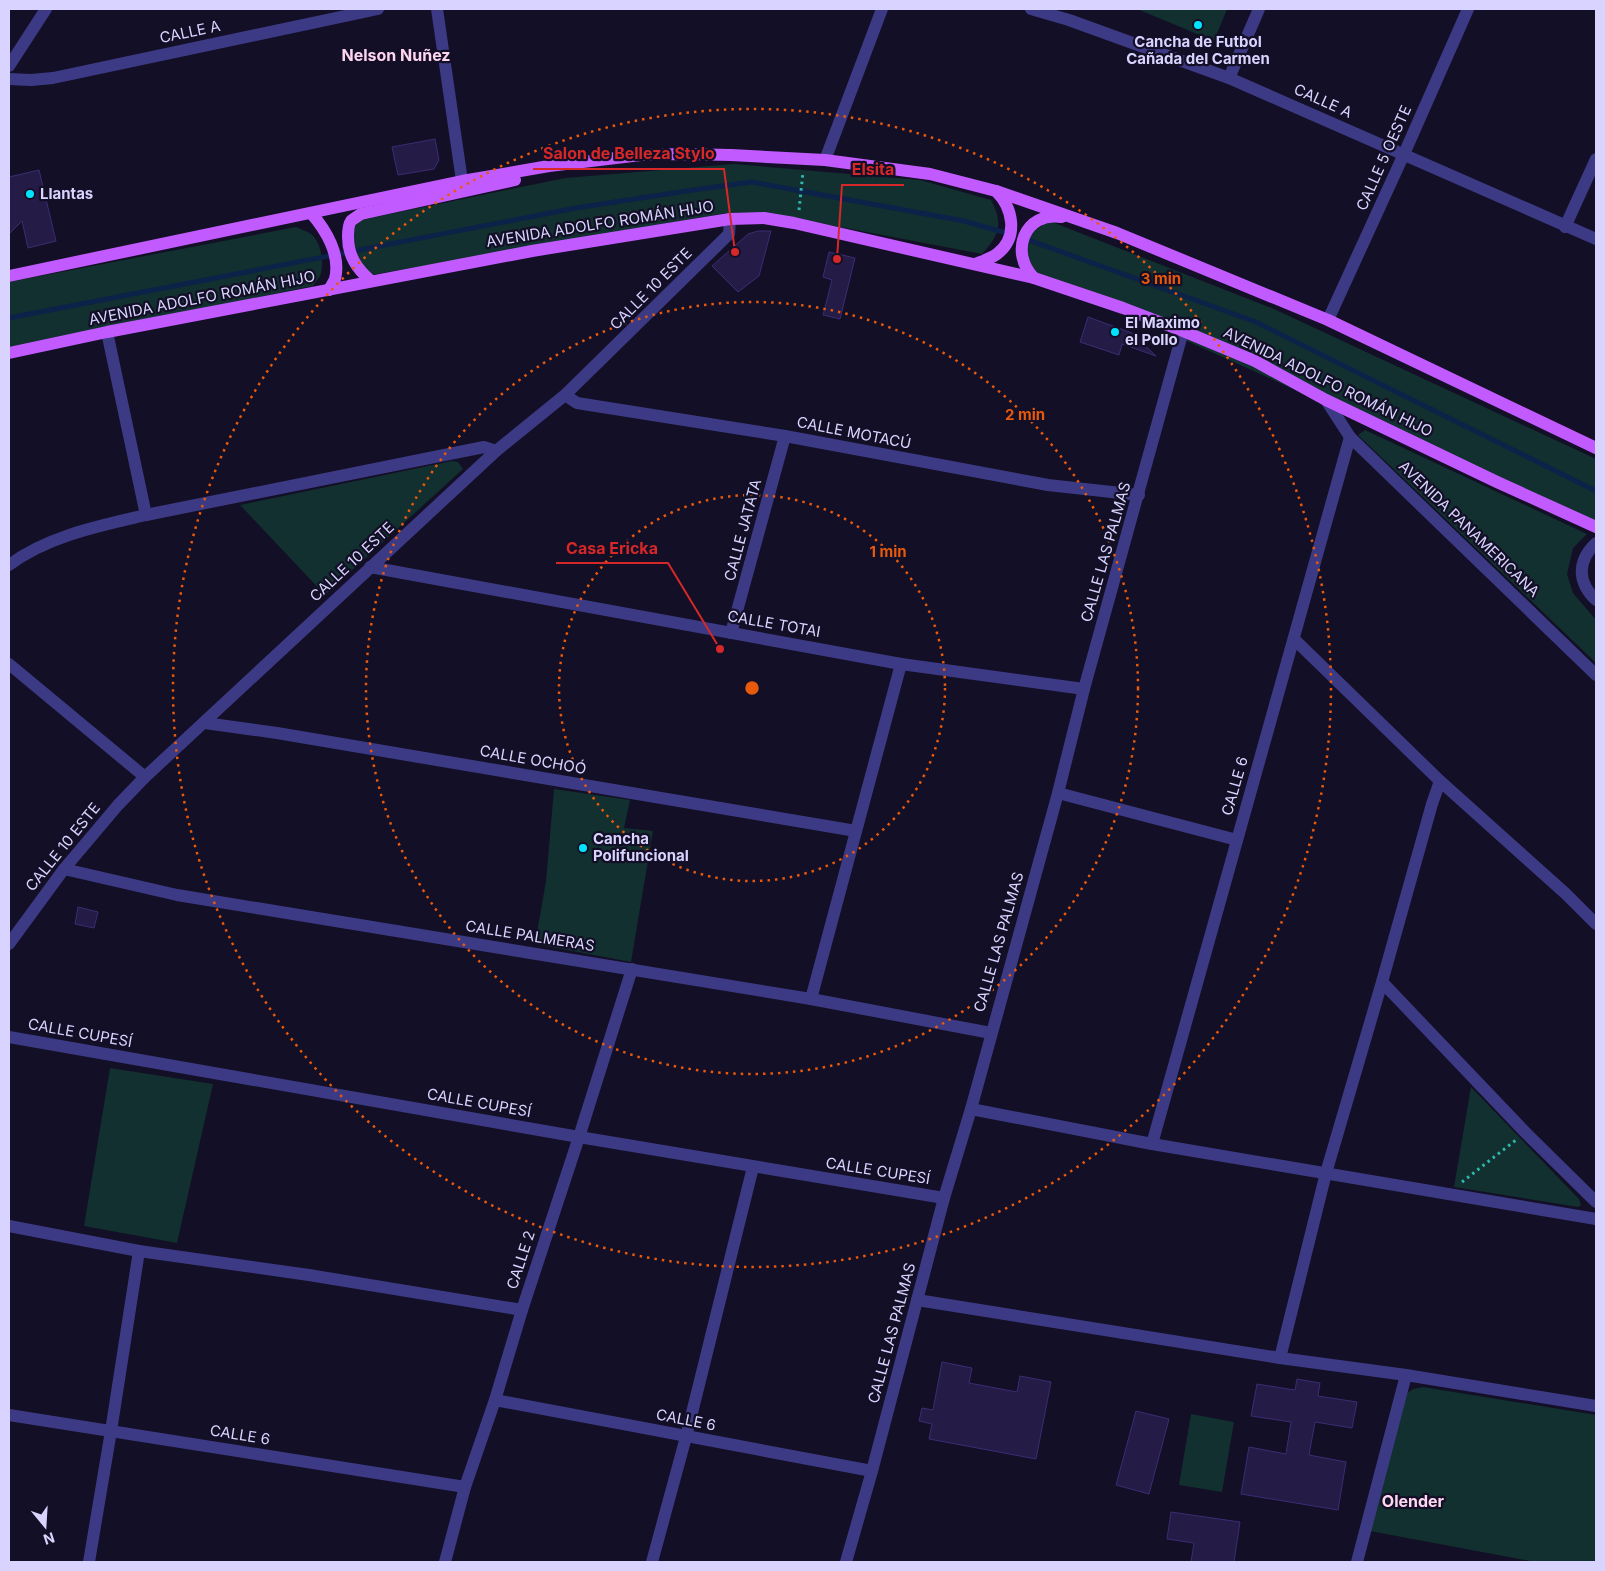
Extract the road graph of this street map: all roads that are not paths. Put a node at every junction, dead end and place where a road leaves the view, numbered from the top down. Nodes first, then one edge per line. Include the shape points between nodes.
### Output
1 (46, 9) edge
2 (378, 9) edge
3 (437, 9) edge
4 (882, 9) edge
5 (1030, 9) edge
6 (1259, 9) edge
7 (1468, 9) edge
8 (334, 13) edge
9 (1072, 14) edge
10 (9, 66) edge
11 (1229, 78) junction
12 (9, 79) edge
13 (1404, 154) junction
14 (1596, 159) edge
15 (825, 160) junction
16 (549, 166) junction
17 (462, 181) junction
18 (996, 190) junction
19 (311, 213) junction
20 (730, 219) junction
21 (1565, 227) junction
22 (1117, 232) junction
23 (1596, 239) edge
24 (980, 262) junction
25 (9, 276) edge
26 (1031, 276) junction
27 (367, 277) junction
28 (332, 284) junction
29 (1328, 320) junction
30 (1183, 331) junction
31 (107, 332) junction
32 (9, 353) edge
33 (565, 395) junction
34 (1326, 400) junction
35 (785, 436) junction
36 (1350, 437) junction
37 (1596, 448) edge
38 (496, 451) junction
39 (1138, 495) junction
40 (146, 515) junction
41 (1596, 527) edge
42 (1596, 543) edge
43 (9, 565) edge
44 (370, 568) junction
45 (1596, 600) edge
46 (731, 633) junction
47 (1294, 638) junction
48 (9, 664) edge
49 (901, 664) junction
50 (1596, 675) edge
51 (1084, 689) junction
52 (205, 723) junction
53 (146, 777) junction
54 (1440, 781) junction
55 (1058, 793) junction
56 (856, 831) junction
57 (1237, 840) junction
58 (64, 869) junction
59 (1596, 924) edge
60 (9, 944) edge
61 (632, 969) junction
62 (1382, 982) junction
63 (811, 999) junction
64 (991, 1033) junction
65 (9, 1037) edge
66 (971, 1109) junction
67 (579, 1137) junction
68 (1152, 1144) junction
69 (754, 1167) junction
70 (1326, 1173) junction
71 (944, 1198) junction
72 (1596, 1202) edge
73 (1596, 1219) edge
74 (9, 1226) edge
75 (139, 1251) junction
76 (917, 1300) junction
77 (522, 1310) junction
78 (1280, 1358) junction
79 (1406, 1375) junction
80 (495, 1400) junction
81 (1596, 1406) edge
82 (9, 1415) edge
83 (111, 1431) junction
84 (686, 1437) junction
85 (872, 1471) junction
86 (466, 1487) junction
87 (89, 1562) edge
88 (445, 1562) edge
89 (652, 1562) edge
90 (846, 1562) edge
91 (1356, 1562) edge

1 - 10 street
2 - 8 street, CALLE A
3 - 17 street
4 - 15 street
5 - 9 street, CALLE A
6 - 11 street
7 - 13 street, CALLE 5 OESTE
8 - 12 street, CALLE A via 53,78
9 - 11 street, CALLE A
11 - 13 street, CALLE A
13 - 21 street, CALLE A
13 - 29 street, CALLE 5 OESTE
14 - 21 street
15 - 16 main road via 674,154
15 - 18 main road via 930,174
16 - 17 main road
16 - 27 main road via 523,178 361,214 350,222 348,247 353,261
17 - 19 main road
18 - 22 main road
18 - 24 main road via 1009,210 1009,236 1002,249
19 - 25 main road
19 - 28 main road via 323,226 333,250
20 - 24 main road, AVENIDA ADOLFO ROMÁN HIJO via 764,218 794,223
20 - 27 main road, AVENIDA ADOLFO ROMÁN HIJO
20 - 33 street, CALLE 10 ESTE via 729,234
21 - 23 street, CALLE A
22 - 26 main road via 1098,230 1061,216 1037,220 1026,232 1021,249 1023,262
22 - 29 main road
24 - 26 main road, AVENIDA ADOLFO ROMÁN HIJO
26 - 30 main road, AVENIDA ADOLFO ROMÁN HIJO
27 - 28 main road, AVENIDA ADOLFO ROMÁN HIJO
28 - 31 main road, AVENIDA ADOLFO ROMÁN HIJO
29 - 37 main road
30 - 34 main road, AVENIDA ADOLFO ROMÁN HIJO via 1255,361
30 - 39 street, CALLE LAS PALMAS
31 - 32 main road, AVENIDA ADOLFO ROMÁN HIJO
31 - 40 street
33 - 35 street, CALLE MOTACÚ via 577,403
33 - 38 street, CALLE 10 ESTE
34 - 36 street, AVENIDA PANAMERICANA
34 - 41 main road, AVENIDA ADOLFO ROMÁN HIJO
35 - 39 street, CALLE MOTACÚ via 1048,485
35 - 46 street, CALLE JATATA
36 - 47 street, CALLE 6
36 - 50 street, AVENIDA PANAMERICANA
38 - 40 street via 484,447
38 - 44 street, CALLE 10 ESTE
39 - 51 street, CALLE LAS PALMAS
40 - 43 street via 44,545
42 - 45 street via 1583,561 1582,574 1584,585
44 - 46 street, CALLE TOTAI
44 - 52 street, CALLE 10 ESTE
46 - 49 street, CALLE TOTAI
47 - 54 street
47 - 57 street, CALLE 6
48 - 53 street
49 - 51 street, CALLE TOTAI
49 - 56 street
51 - 55 street, CALLE LAS PALMAS
52 - 53 street, CALLE 10 ESTE
52 - 56 street, CALLE OCHOÓ via 287,734
53 - 58 street, CALLE 10 ESTE via 118,804
54 - 59 street
54 - 62 street
55 - 57 street
55 - 64 street, CALLE LAS PALMAS
56 - 63 street
57 - 68 street, CALLE 6
58 - 60 street, CALLE 10 ESTE
58 - 61 street, CALLE PALMERAS via 177,895
61 - 63 street, CALLE PALMERAS
61 - 67 street, CALLE 2
62 - 70 street
62 - 72 street
63 - 64 street, CALLE PALMERAS
64 - 66 street, CALLE LAS PALMAS
65 - 67 street, CALLE CUPESÍ
66 - 68 street
66 - 71 street, CALLE LAS PALMAS
67 - 69 street, CALLE CUPESÍ
67 - 77 street, CALLE 2
68 - 70 street
69 - 71 street, CALLE CUPESÍ
69 - 84 street
70 - 73 street
70 - 78 street
71 - 76 street, CALLE LAS PALMAS
74 - 75 street
75 - 77 street
75 - 83 street
76 - 78 street
76 - 85 street, CALLE LAS PALMAS
77 - 80 street, CALLE 2
78 - 79 street
79 - 81 street
79 - 91 street
80 - 84 street, CALLE 6
80 - 86 street, CALLE 2
82 - 83 street, CALLE 6
83 - 86 street, CALLE 6
83 - 87 street
84 - 85 street, CALLE 6
84 - 89 street
85 - 90 street, CALLE LAS PALMAS
86 - 88 street, CALLE 2

